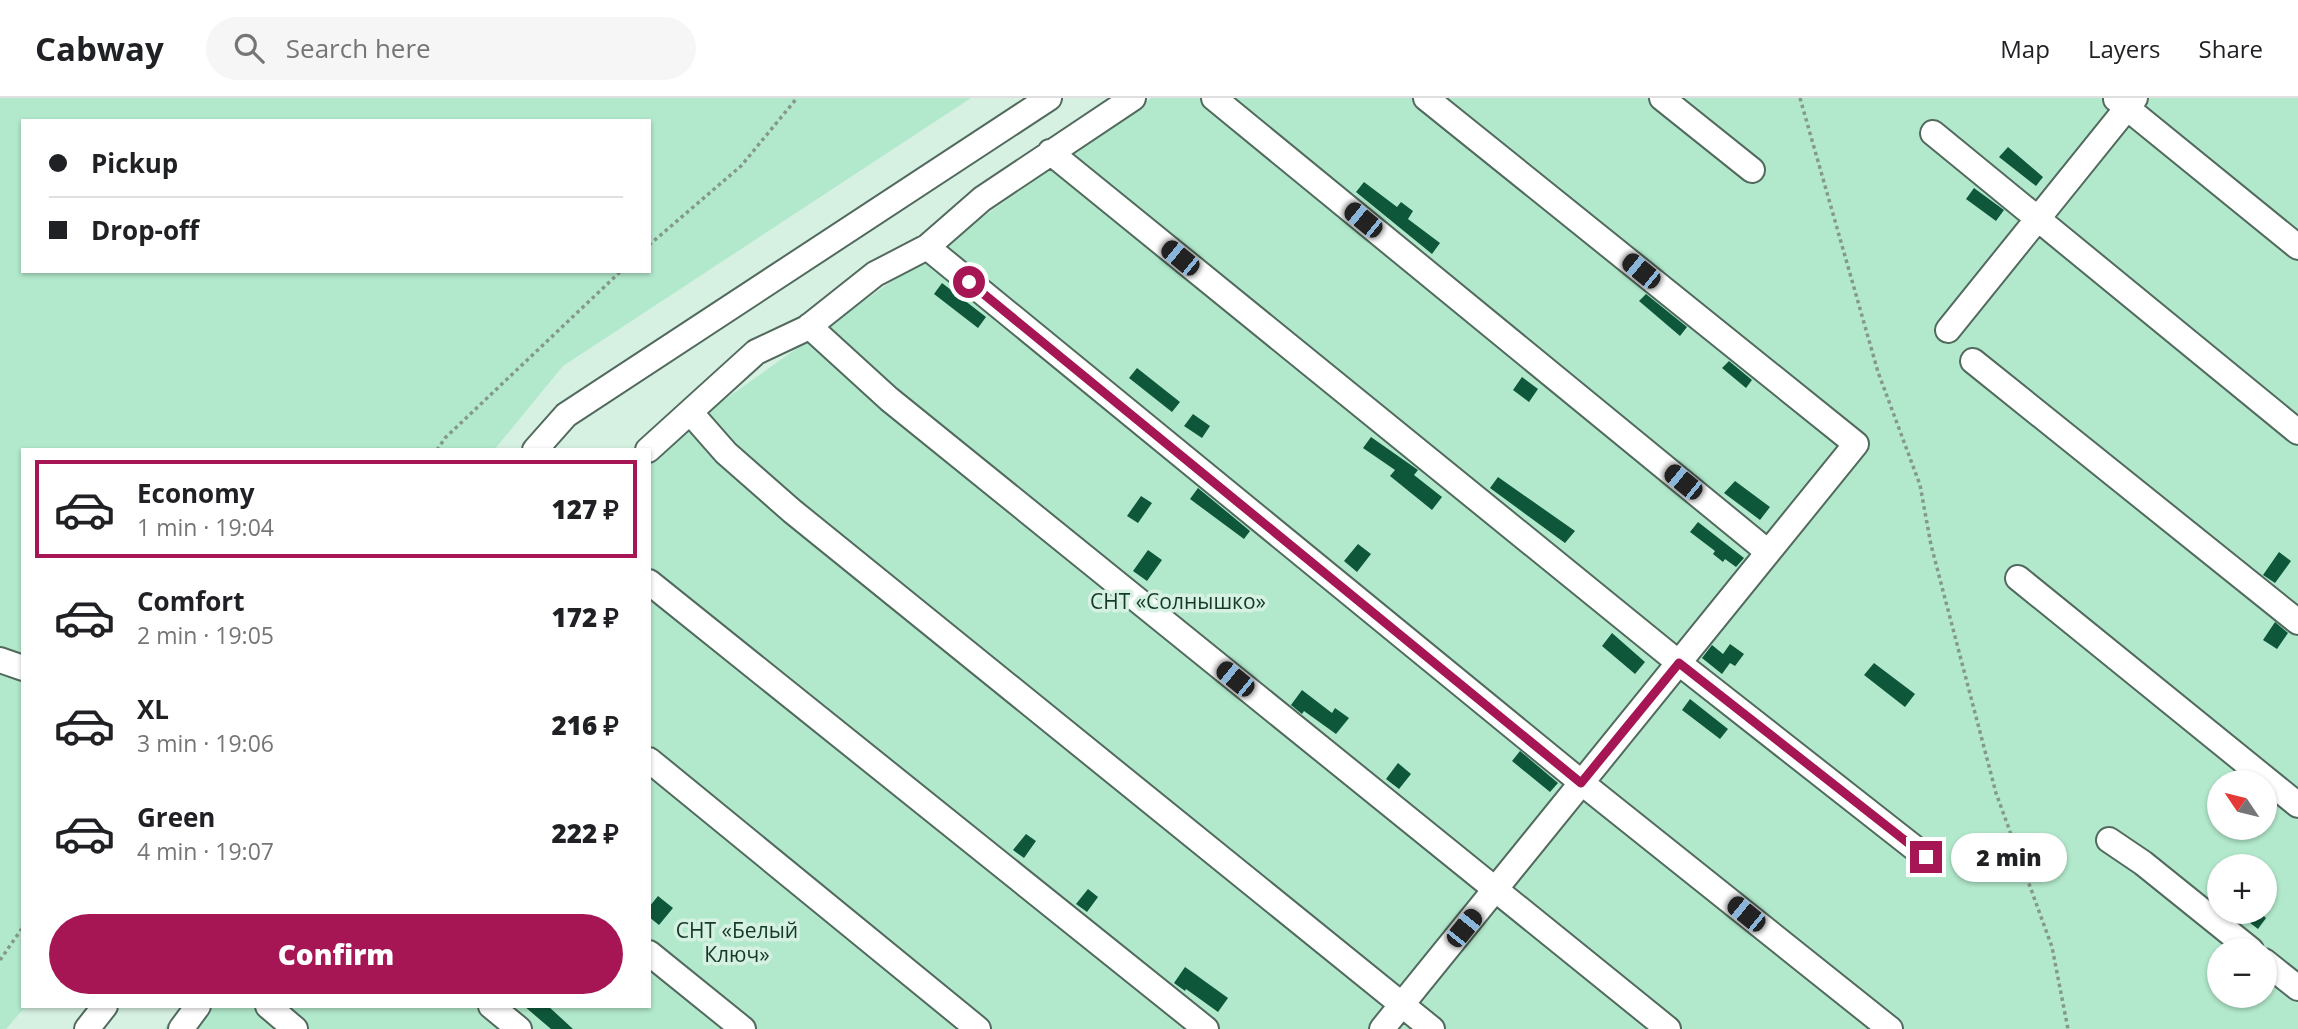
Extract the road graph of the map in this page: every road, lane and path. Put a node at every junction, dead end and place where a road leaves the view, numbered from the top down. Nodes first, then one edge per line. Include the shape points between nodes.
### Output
1 (797, 98) edge
2 (1049, 98) edge
3 (1133, 98) edge
4 (1214, 98) edge
5 (1426, 98) edge
6 (1662, 98) edge
7 (1800, 98) edge
8 (2126, 101) edge
9 (1933, 133) dead end
10 (1050, 152) junction
11 (1752, 170) dead end
12 (2038, 219) junction
13 (651, 243) edge
14 (927, 247) junction
15 (2298, 247) edge
16 (619, 273) edge
17 (809, 327) junction
18 (1948, 330) dead end
19 (1973, 361) dead end
20 (690, 412) junction
21 (2298, 432) edge
22 (438, 448) edge
23 (537, 448) edge
24 (650, 448) edge
25 (1768, 552) junction
26 (2018, 578) dead end
27 (651, 584) edge
28 (2298, 621) edge
29 (0, 660) edge
30 (1679, 663) junction
31 (21, 667) edge
32 (651, 762) edge
33 (1581, 783) junction
34 (2298, 805) edge
35 (2109, 840) dead end
36 (1926, 857) dead end
37 (1496, 889) junction
38 (21, 931) edge
39 (2236, 938) edge
40 (651, 955) edge
41 (0, 960) edge
42 (2277, 971) edge
43 (2298, 988) edge
44 (1402, 1005) junction
45 (104, 1008) edge
46 (197, 1008) edge
47 (270, 1008) edge
48 (493, 1008) edge
49 (88, 1029) edge
50 (181, 1029) edge
51 (295, 1029) edge
52 (519, 1029) edge
53 (743, 1029) edge
54 (978, 1029) edge
55 (1206, 1029) edge
56 (1382, 1029) edge
57 (1432, 1029) edge
58 (1668, 1029) edge
59 (1890, 1029) edge
60 (2068, 1029) edge

1 - 13 path via 741,166
2 - 23 street via 566,415
3 - 10 street
4 - 25 street
5 - 25 street via 1856,444
6 - 11 street
7 - 60 path via 1878,372 1920,485 1931,545 1996,793 2052,947
8 - 12 street
8 - 15 street
9 - 12 street
10 - 14 street via 982,199
10 - 30 street
12 - 18 street
12 - 21 street
14 - 17 street via 874,274
14 - 33 street
16 - 22 path
17 - 20 street via 756,352
17 - 37 street via 888,399
19 - 28 street
20 - 24 street
20 - 44 street via 726,453 792,511
25 - 30 street
26 - 34 street
27 - 55 street
29 - 31 street
30 - 33 street
30 - 36 street
32 - 54 street
33 - 37 street
33 - 59 street
35 - 39 street
37 - 44 street
37 - 58 street
38 - 41 path
40 - 53 street
42 - 43 street
44 - 56 street
44 - 57 street
45 - 49 street
46 - 50 street
47 - 51 street
48 - 52 street

